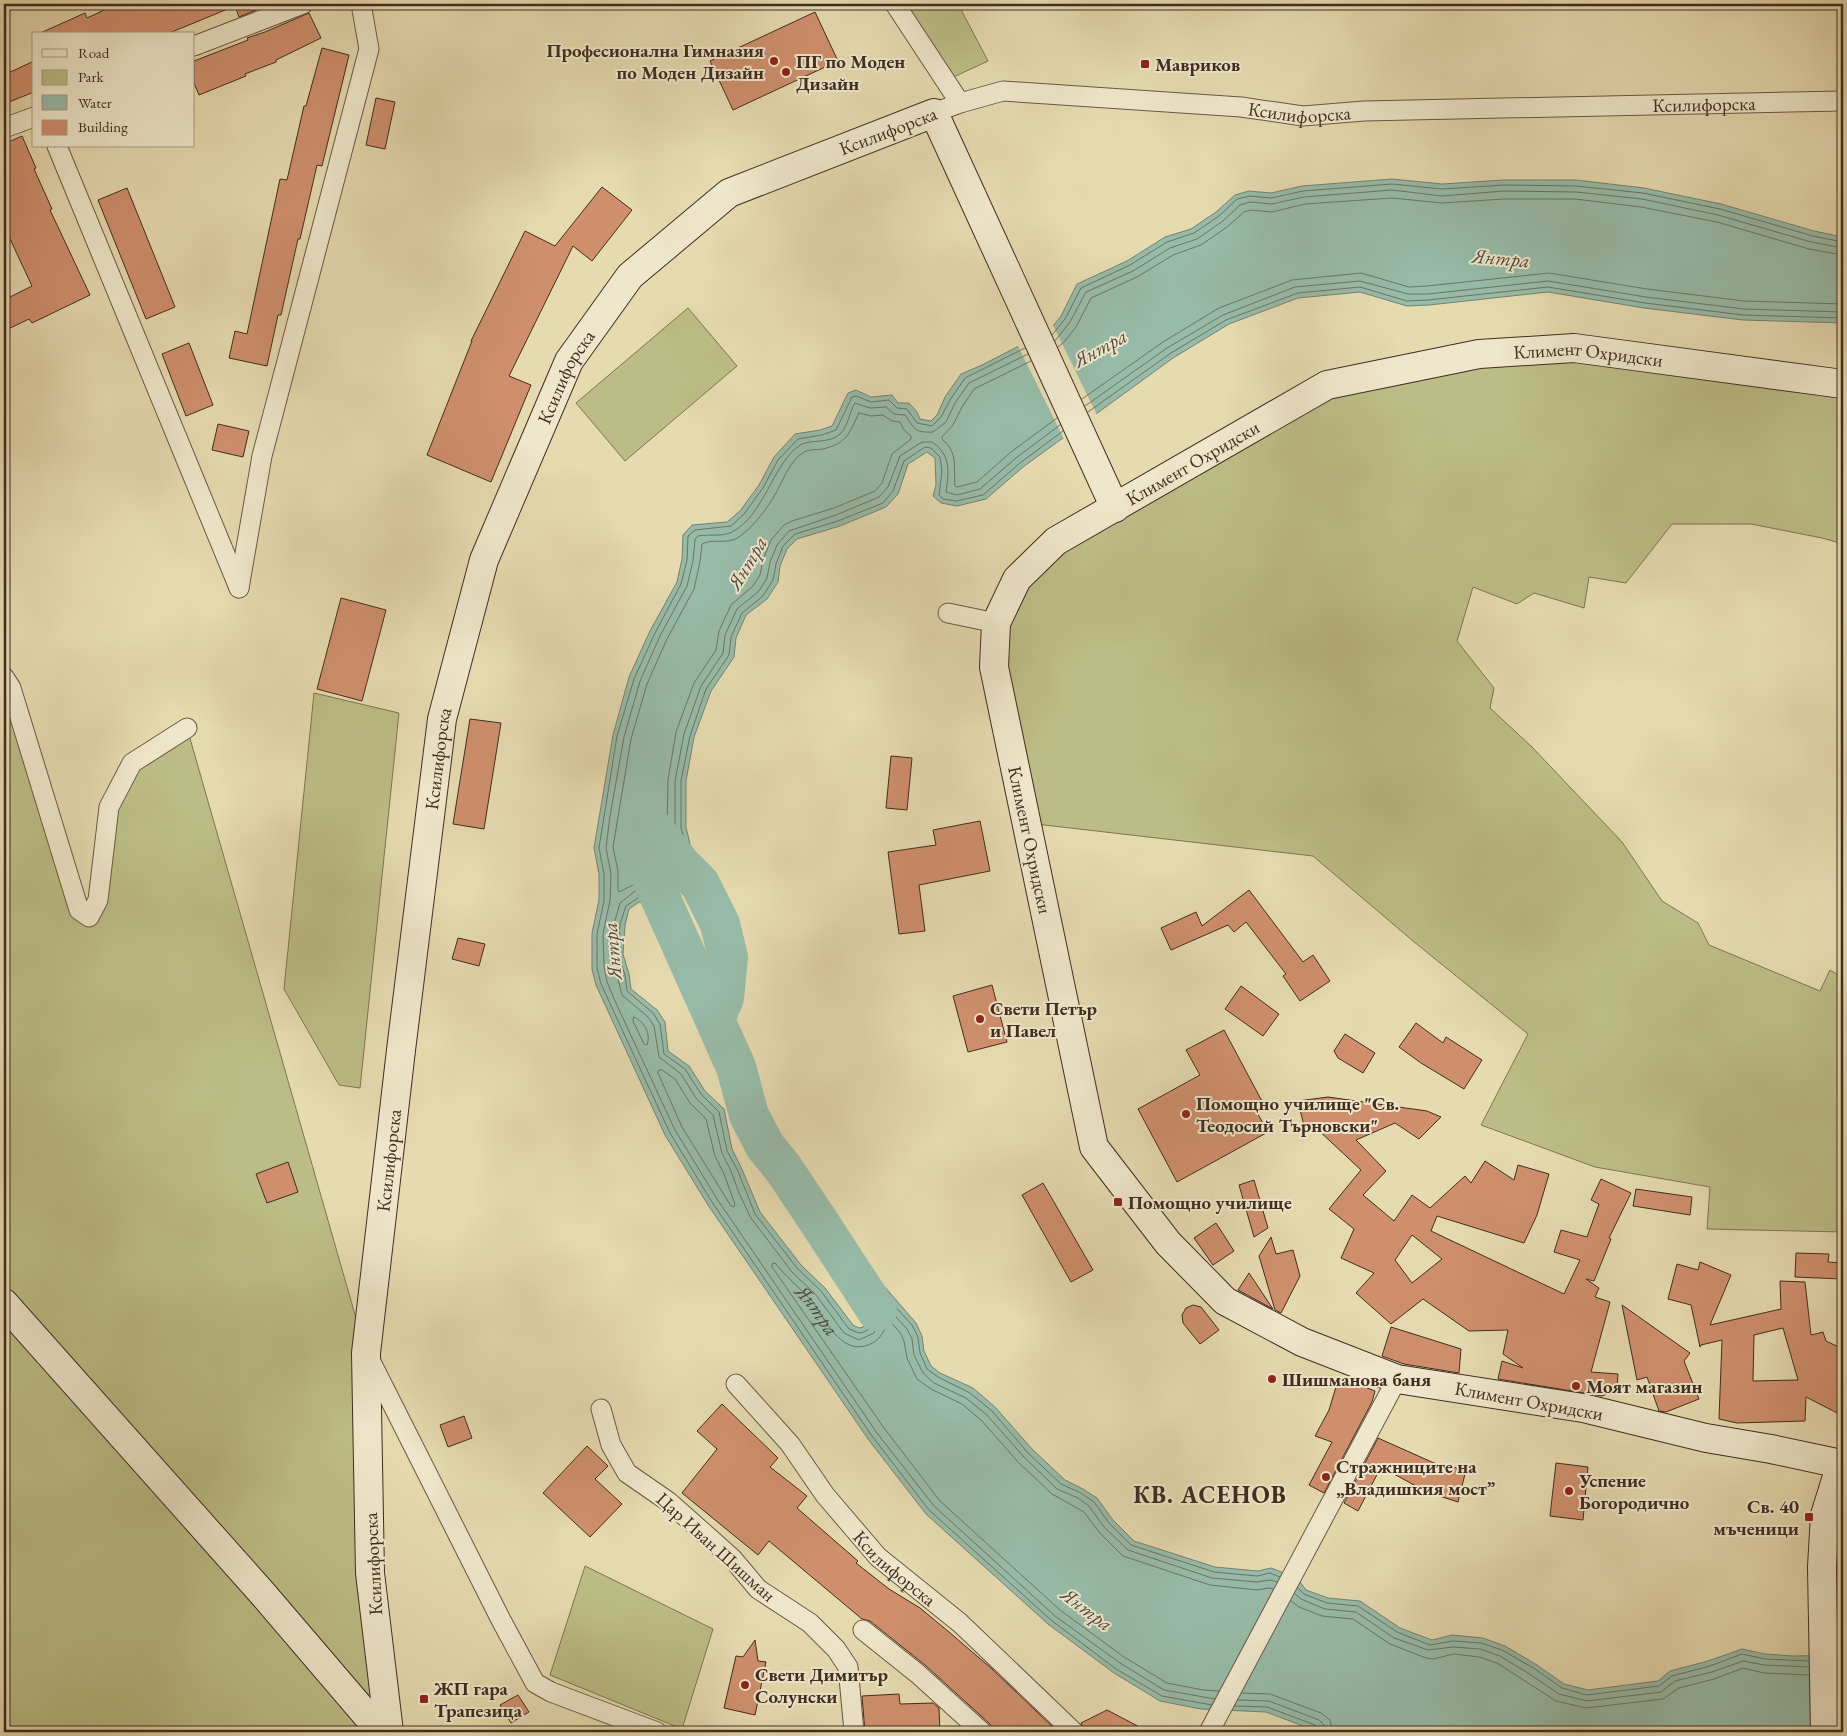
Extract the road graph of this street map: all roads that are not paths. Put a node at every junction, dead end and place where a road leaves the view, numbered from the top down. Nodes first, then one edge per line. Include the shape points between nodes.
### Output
1 (303, 4) edge
2 (361, 4) edge
3 (895, 4) edge
4 (195, 46) edge
5 (1843, 100) edge
6 (960, 103) junction
7 (934, 113) junction
8 (32, 118) edge
9 (4, 128) edge
10 (58, 148) edge
11 (1843, 384) edge
12 (1115, 508) junction
13 (948, 612) dead end
14 (996, 623) junction
15 (4, 677) edge
16 (186, 728) dead end
17 (4, 1303) edge
18 (366, 1353) junction
19 (1397, 1379) junction
20 (736, 1384) dead end
21 (601, 1409) dead end
22 (1842, 1464) edge
23 (863, 1630) dead end
24 (381, 1732) edge
25 (389, 1732) edge
26 (657, 1732) edge
27 (854, 1732) edge
28 (982, 1732) edge
29 (1074, 1732) edge
30 (1209, 1732) edge
31 (1825, 1732) edge

1 - 4 street
2 - 10 street via 369,49 262,456 239,588
3 - 6 street
5 - 6 street, Ксилифорска via 1364,111 1303,116 1241,107 1003,91
6 - 7 street, Ксилифорска
7 - 12 street
7 - 18 street, Ксилифорска via 729,193 630,276 569,362 484,560 442,719
8 - 9 street
11 - 12 street, Климент Охридски via 1574,348 1479,354 1327,384
12 - 14 street, Климент Охридски via 1056,541 1017,579
13 - 14 street
14 - 19 street, Климент Охридски via 994,667 1094,1147 1168,1243 1225,1301 1302,1342
15 - 16 street via 11,688 78,910 89,917 98,900 109,808 128,770 132,763
17 - 24 street
18 - 25 street, Ксилифорска via 370,1573
18 - 26 street via 535,1683 550,1692
19 - 22 street, Климент Охридски via 1583,1408 1706,1438
19 - 30 street
20 - 29 street, Ксилифорска via 790,1444 825,1495 878,1557 960,1623
21 - 27 street, Цар Иван Шишман via 610,1445 627,1474 669,1502 732,1558 758,1589 810,1623 836,1649 848,1667
22 - 31 street via 1825,1515 1822,1567
23 - 28 street

